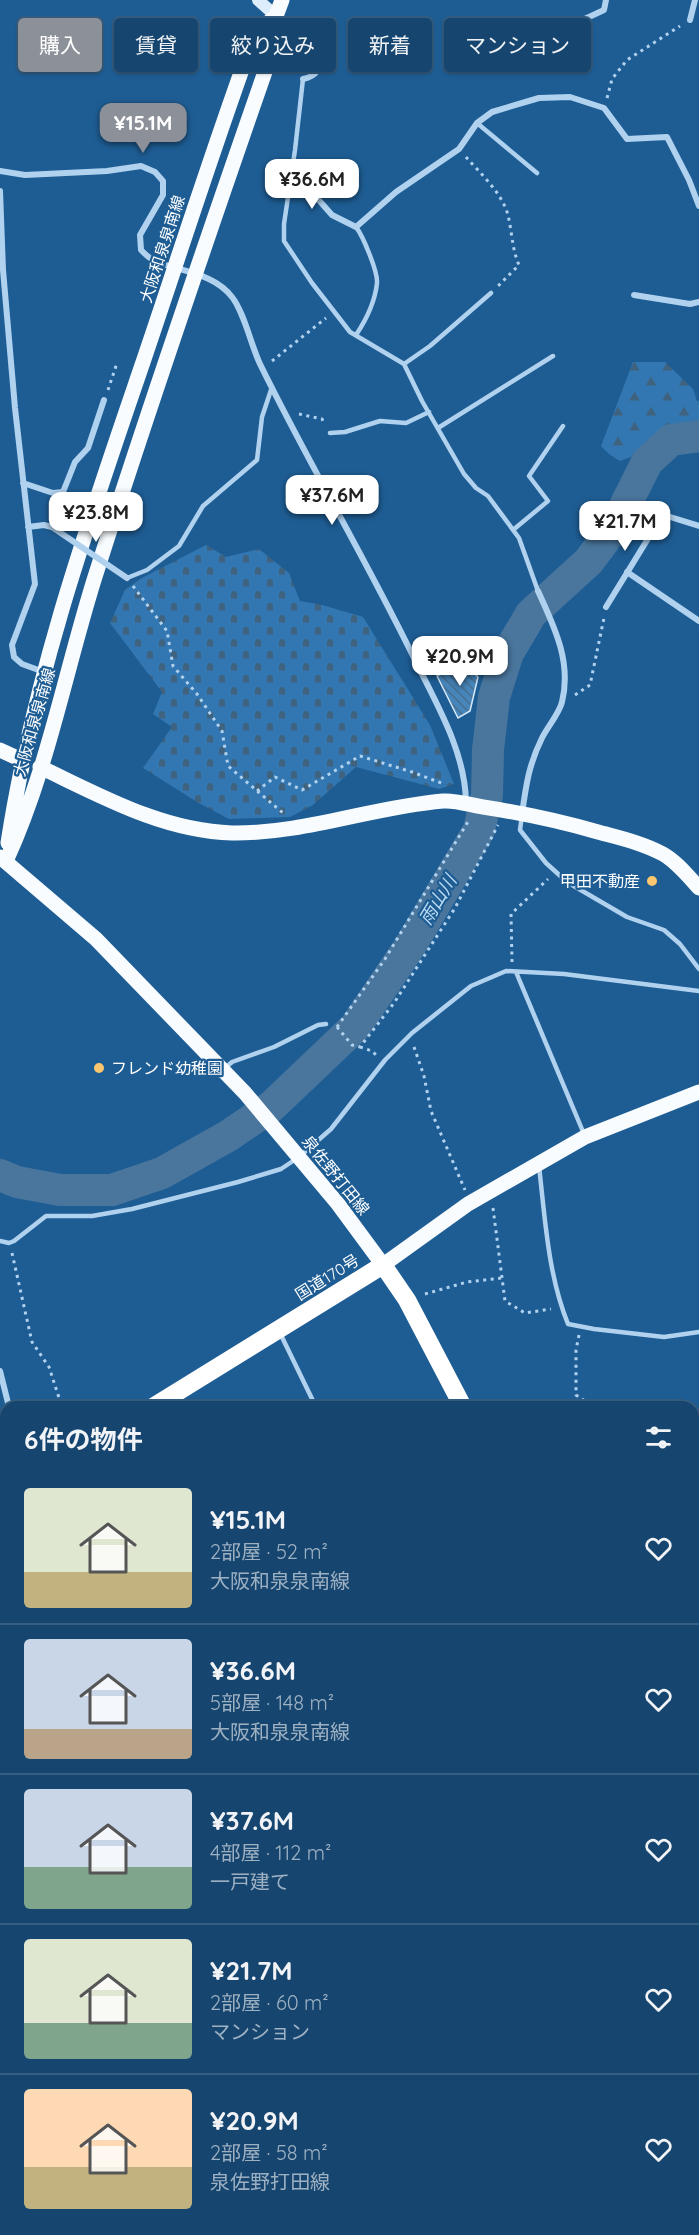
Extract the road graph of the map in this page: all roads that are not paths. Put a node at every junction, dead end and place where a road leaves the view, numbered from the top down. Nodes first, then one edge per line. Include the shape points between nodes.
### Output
1 (258, 0) edge
2 (282, 0) edge
3 (606, 0) edge
4 (695, 0) edge
5 (276, 16) junction
6 (587, 18) edge
7 (690, 20) road end
8 (303, 80) joint
9 (477, 123) junction
10 (293, 164) junction
11 (0, 171) edge
12 (537, 172) dead end
13 (0, 191) edge
14 (699, 206) edge
15 (0, 211) edge
16 (356, 227) junction
17 (176, 267) junction
18 (195, 274) junction
19 (491, 293) road end
20 (634, 295) dead end
21 (699, 302) edge
22 (356, 335) junction
23 (553, 356) dead end
24 (404, 364) junction
25 (272, 387) junction
26 (104, 400) road end
27 (429, 412) junction
28 (563, 426) dead end
29 (438, 428) junction
30 (330, 434) road end
31 (349, 478) dead end
32 (23, 483) junction
33 (327, 490) junction
34 (699, 526) edge
35 (28, 527) junction
36 (513, 530) junction
37 (627, 572) junction
38 (127, 578) joint
39 (538, 591) joint
40 (606, 607) road end
41 (699, 621) edge
42 (45, 672) junction
43 (0, 750) edge
44 (24, 761) junction
45 (40, 767) junction
46 (469, 801) junction
47 (510, 811) junction
48 (3, 859) edge
49 (698, 883) edge
50 (699, 969) edge
51 (514, 971) junction
52 (699, 991) edge
53 (326, 1024) road end
54 (223, 1070) junction
55 (699, 1092) edge
56 (585, 1137) junction
57 (298, 1157) junction
58 (538, 1163) junction
59 (0, 1241) edge
60 (383, 1265) junction
61 (279, 1330) junction
62 (699, 1332) edge
63 (0, 1371) edge
64 (8, 1401) edge
65 (163, 1401) edge
66 (313, 1401) edge
67 (460, 1401) edge

1 - 5 street
2 - 5 main road, 大阪和泉泉南線
3 - 6 street via 604,10
4 - 7 street
5 - 8 street via 307,40 320,56 320,68
5 - 17 main road, 大阪和泉泉南線 via 259,30 249,50
5 - 18 main road, 大阪和泉泉南線 via 275,43
8 - 10 lane
9 - 12 lane
9 - 14 street via 492,112 540,99 570,97 604,108 627,139 667,137
9 - 16 street via 459,149 396,192
10 - 16 street via 332,215
10 - 22 lane via 284,241 334,312
11 - 17 street via 25,175 141,166 155,172 163,181 163,195 140,235 141,250 154,260
13 - 15 street
15 - 32 street
16 - 22 lane via 378,281 367,320
17 - 18 street
17 - 42 main road, 大阪和泉泉南線 via 90,517
18 - 25 street via 220,285 234,299
18 - 45 main road, 大阪和泉泉南線 via 93,583
19 - 24 lane
20 - 21 street
22 - 24 lane
23 - 29 lane
24 - 27 lane
25 - 33 street
25 - 38 lane via 262,417 257,460 203,506 179,546 147,570
26 - 32 street via 87,447 75,462 63,492 53,493
27 - 29 lane
27 - 30 lane via 406,423 380,421
28 - 36 lane via 529,476 548,501
29 - 36 lane via 464,474 488,496
31 - 33 lane
32 - 35 street
33 - 46 street via 442,716 460,762
34 - 37 street via 667,516 657,524
35 - 38 street, bridge via 52,527
35 - 42 street via 35,584 12,645 14,657 22,664
36 - 39 lane
37 - 40 street
37 - 41 street
39 - 47 street via 561,644 565,679 562,703
42 - 44 main road, 大阪和泉泉南線
43 - 44 main road
44 - 48 main road, 大阪和泉泉南線
45 - 46 main road via 161,820 191,829 232,833 284,830 396,807
45 - 48 main road, 大阪和泉泉南線 via 23,822
46 - 47 main road
47 - 49 main road via 628,840 663,854
47 - 50 lane via 520,830 555,872 627,917 664,930
48 - 54 main road, 泉佐野打田線 via 96,939
51 - 52 lane
51 - 56 lane
51 - 57 lane via 471,986 409,1036 383,1062 331,1129
53 - 54 lane via 232,1062
54 - 57 main road, 泉佐野打田線
55 - 56 main road
56 - 58 main road
57 - 59 lane via 281,1169 132,1209 92,1216 46,1216 9,1243
57 - 60 main road, 泉佐野打田線
58 - 60 main road via 473,1201
58 - 62 lane via 550,1253 568,1324 664,1337
60 - 61 highway, 国道170号
60 - 67 highway, 国道170号 via 407,1300
61 - 65 highway, 国道170号
61 - 66 lane
63 - 64 street

